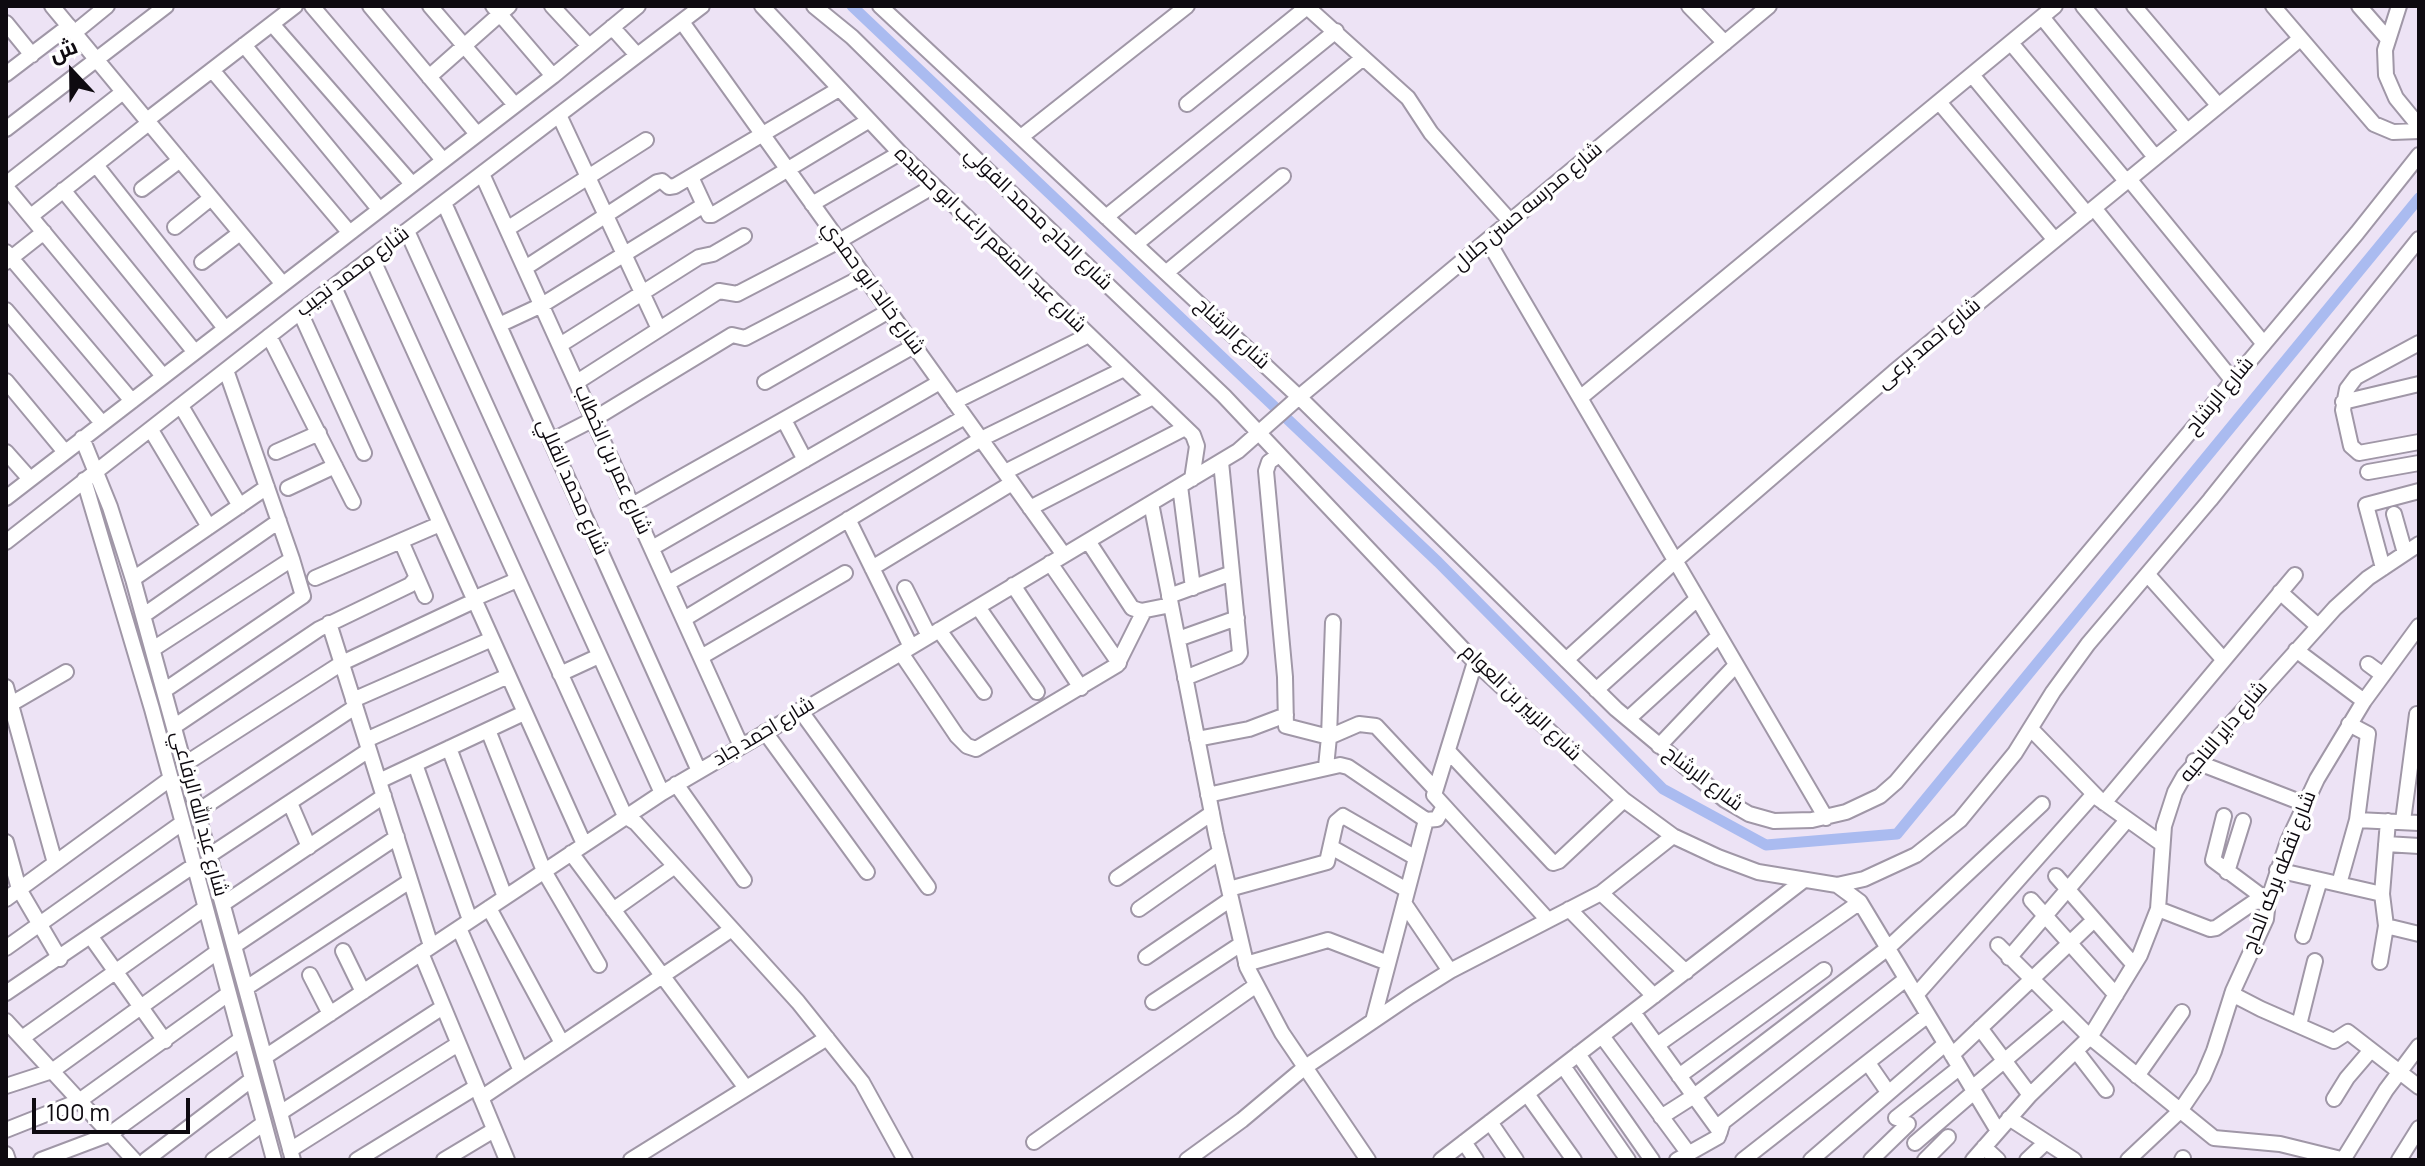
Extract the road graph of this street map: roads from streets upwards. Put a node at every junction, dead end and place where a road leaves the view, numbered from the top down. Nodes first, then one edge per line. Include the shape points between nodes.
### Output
1 (52, 6) edge
2 (107, 6) edge
3 (166, 6) edge
4 (295, 6) edge
5 (312, 6) edge
6 (370, 6) edge
7 (430, 6) edge
8 (552, 6) edge
9 (611, 6) edge
10 (638, 6) edge
11 (702, 6) edge
12 (762, 6) edge
13 (814, 6) edge
14 (880, 6) edge
15 (1187, 6) edge
16 (1306, 6) edge
17 (1689, 6) edge
18 (1769, 6) edge
19 (2055, 6) edge
20 (2083, 6) edge
21 (2134, 6) edge
22 (2273, 6) edge
23 (2359, 6) edge
24 (2399, 6) edge
25 (501, 9) edge
26 (1168, 11) edge
27 (2042, 17) junction
28 (682, 22) junction
29 (6, 23) edge
30 (617, 23) junction
31 (272, 24) junction
32 (72, 29) junction
33 (1336, 31) junction
34 (2387, 38) junction
35 (2300, 39) junction
36 (1725, 43) junction
37 (2011, 43) junction
38 (244, 45) junction
39 (589, 46) junction
40 (465, 47) junction
41 (32, 55) junction
42 (637, 55) junction
43 (1363, 58) junction
44 (97, 60) junction
45 (212, 70) junction
46 (6, 74) edge
47 (1972, 75) junction
48 (553, 76) junction
49 (429, 77) junction
50 (839, 89) junction
51 (123, 92) junction
52 (1939, 102) junction
53 (1187, 104) dead end
54 (515, 105) junction
55 (2218, 105) junction
56 (559, 115) junction
57 (148, 121) junction
58 (868, 121) junction
59 (6, 129) edge
60 (2419, 129) edge
61 (2187, 131) junction
62 (477, 134) junction
63 (762, 134) junction
64 (1021, 137) junction
65 (646, 140) dead end
66 (900, 153) junction
67 (2419, 155) edge
68 (2155, 157) junction
69 (180, 160) junction
70 (443, 160) junction
71 (96, 165) junction
72 (786, 168) junction
73 (482, 174) junction
74 (1283, 176) dead end
75 (588, 177) junction
76 (691, 177) junction
77 (2128, 180) junction
78 (412, 184) junction
79 (6, 186) edge
80 (934, 186) junction
81 (142, 189) dead end
82 (63, 190) junction
83 (211, 198) junction
84 (444, 203) junction
85 (812, 204) junction
86 (704, 205) junction
87 (379, 209) junction
88 (2090, 211) junction
89 (606, 215) junction
90 (31, 216) junction
91 (1106, 217) junction
92 (1511, 222) junction
93 (175, 227) dead end
94 (507, 229) junction
95 (407, 231) junction
96 (44, 232) junction
97 (349, 232) junction
98 (240, 233) junction
99 (744, 236) dead end
100 (2055, 240) junction
101 (839, 241) junction
102 (1488, 241) junction
103 (1136, 244) junction
104 (2417, 247) edge
105 (624, 255) junction
106 (8, 257) edge
107 (372, 258) junction
108 (202, 262) dead end
109 (525, 268) junction
110 (1167, 272) junction
111 (864, 276) junction
112 (282, 283) junction
113 (334, 287) junction
114 (642, 294) junction
115 (542, 305) junction
116 (6, 310) edge
117 (889, 311) junction
118 (300, 312) junction
119 (499, 325) junction
120 (224, 327) junction
121 (659, 329) junction
122 (1089, 335) junction
123 (269, 336) junction
124 (2419, 343) edge
125 (2264, 344) junction
126 (560, 345) junction
127 (914, 346) junction
128 (194, 351) junction
129 (1124, 369) junction
130 (226, 370) junction
131 (163, 376) junction
132 (6, 381) edge
133 (2233, 381) junction
134 (577, 382) junction
135 (765, 382) dead end
136 (940, 382) junction
137 (2419, 384) edge
138 (1153, 397) junction
139 (1299, 397) junction
140 (1580, 398) junction
141 (132, 401) junction
142 (954, 402) junction
143 (2343, 402) junction
144 (181, 406) junction
145 (965, 417) junction
146 (594, 419) junction
147 (784, 420) junction
148 (1273, 422) joint
149 (102, 423) junction
150 (1185, 428) junction
151 (151, 430) junction
152 (319, 433) junction
153 (1260, 434) junction
154 (82, 438) junction
155 (981, 439) junction
156 (551, 441) junction
157 (2419, 442) edge
158 (6, 452) edge
159 (65, 452) junction
160 (276, 452) dead end
161 (364, 453) dead end
162 (1279, 455) junction
163 (805, 460) junction
164 (1221, 462) junction
165 (2419, 463) edge
166 (335, 466) junction
167 (96, 470) junction
168 (2368, 472) dead end
169 (1008, 478) junction
170 (30, 479) junction
171 (84, 480) junction
172 (1186, 483) junction
173 (267, 487) junction
174 (288, 488) dead end
175 (2419, 491) edge
176 (6, 498) edge
177 (353, 502) dead end
178 (1151, 503) junction
179 (632, 505) junction
180 (240, 506) junction
181 (1030, 508) junction
182 (2394, 514) dead end
183 (848, 519) junction
184 (279, 521) junction
185 (440, 524) junction
186 (209, 527) junction
187 (401, 541) junction
188 (1088, 541) junction
189 (6, 542) edge
190 (2419, 544) edge
191 (652, 548) junction
192 (2405, 553) junction
193 (1064, 555) junction
194 (292, 559) junction
195 (1675, 561) junction
196 (1050, 563) junction
197 (872, 568) junction
198 (2383, 568) junction
199 (845, 573) dead end
200 (1232, 573) junction
201 (2148, 575) junction
202 (2295, 575) dead end
203 (315, 578) dead end
204 (416, 578) junction
205 (133, 579) junction
206 (517, 580) junction
207 (668, 583) junction
208 (1013, 585) junction
209 (905, 588) dead end
210 (1193, 588) junction
211 (2280, 592) junction
212 (425, 596) dead end
213 (1697, 599) junction
214 (474, 600) junction
215 (1170, 601) junction
216 (978, 607) junction
217 (1144, 611) junction
218 (144, 615) junction
219 (1237, 618) junction
220 (684, 619) junction
221 (1333, 622) dead end
222 (329, 623) junction
223 (2318, 626) junction
224 (2419, 626) edge
225 (934, 633) junction
226 (1719, 636) junction
227 (492, 639) junction
228 (1178, 639) junction
229 (153, 649) junction
230 (906, 650) junction
231 (2296, 650) junction
232 (599, 656) junction
233 (701, 657) junction
234 (2223, 659) junction
235 (1566, 660) junction
236 (1475, 662) junction
237 (342, 663) junction
238 (1119, 663) junction
239 (2368, 664) dead end
240 (1736, 665) junction
241 (66, 672) dead end
242 (560, 674) junction
243 (2383, 675) junction
244 (508, 676) junction
245 (1185, 678) junction
246 (6, 687) edge
247 (1081, 688) junction
248 (165, 690) junction
249 (1596, 690) junction
250 (984, 692) dead end
251 (1037, 692) dead end
252 (2364, 701) junction
253 (11, 704) junction
254 (354, 704) junction
255 (800, 710) junction
256 (524, 713) junction
257 (2417, 714) edge
258 (1286, 715) junction
259 (1628, 719) junction
260 (2349, 724) junction
261 (175, 726) junction
262 (2031, 729) junction
263 (488, 730) junction
264 (765, 732) junction
265 (1329, 737) junction
266 (1197, 739) junction
267 (368, 745) junction
268 (741, 746) junction
269 (1659, 746) junction
270 (449, 748) junction
271 (1448, 751) junction
272 (2194, 761) junction
273 (185, 764) junction
274 (415, 764) junction
275 (1326, 767) junction
276 (699, 771) junction
277 (170, 779) junction
278 (379, 781) junction
279 (676, 784) junction
280 (1435, 789) junction
281 (662, 793) junction
282 (1208, 795) junction
283 (384, 796) junction
284 (2099, 799) junction
285 (1624, 800) junction
286 (290, 803) junction
287 (2042, 804) dead end
288 (2305, 804) junction
289 (1443, 808) junction
290 (198, 811) junction
291 (1212, 813) junction
292 (625, 816) junction
293 (2224, 816) dead end
294 (1826, 818) junction
295 (1426, 820) junction
296 (2127, 820) junction
297 (2357, 820) junction
298 (2243, 821) dead end
299 (2395, 821) junction
300 (182, 823) junction
301 (2419, 823) edge
302 (1673, 836) junction
303 (397, 837) junction
304 (6, 842) edge
305 (2162, 844) junction
306 (2386, 844) junction
307 (2419, 846) edge
308 (309, 847) junction
309 (1331, 847) junction
310 (577, 848) junction
311 (1220, 852) junction
312 (210, 855) junction
313 (1416, 858) junction
314 (55, 863) junction
315 (193, 866) junction
316 (675, 866) junction
317 (2277, 870) junction
318 (544, 871) junction
319 (867, 872) dead end
320 (2227, 872) junction
321 (2056, 876) dead end
322 (1117, 878) dead end
323 (744, 880) dead end
324 (1804, 880) junction
325 (2320, 880) junction
326 (410, 881) junction
327 (2339, 884) junction
328 (1837, 885) junction
329 (928, 887) dead end
330 (19, 889) junction
331 (2068, 889) junction
332 (1601, 893) junction
333 (1230, 894) junction
334 (2382, 894) junction
335 (505, 897) junction
336 (1406, 897) junction
337 (6, 899) edge
338 (2031, 900) dead end
339 (2268, 901) junction
340 (1860, 902) junction
341 (223, 904) junction
342 (205, 908) junction
343 (489, 908) junction
344 (1139, 909) dead end
345 (1569, 909) junction
346 (2158, 909) junction
347 (613, 910) junction
348 (2045, 916) junction
349 (1547, 919) junction
350 (2094, 920) junction
351 (464, 924) junction
352 (40, 925) junction
353 (2386, 926) junction
354 (732, 929) junction
355 (2419, 934) edge
356 (2303, 936) dead end
357 (91, 937) junction
358 (2069, 943) junction
359 (1241, 944) junction
360 (1998, 945) dead end
361 (234, 946) junction
362 (6, 948) edge
363 (1888, 948) junction
364 (426, 950) junction
365 (343, 951) dead end
366 (217, 952) junction
367 (1146, 957) dead end
368 (2009, 958) junction
369 (60, 959) junction
370 (2315, 961) dead end
371 (2380, 962) dead end
372 (1388, 963) junction
373 (1246, 964) junction
374 (599, 965) dead end
375 (2134, 965) junction
376 (1824, 970) dead end
377 (1450, 971) junction
378 (116, 972) junction
379 (1686, 972) junction
380 (310, 975) dead end
381 (662, 976) junction
382 (1906, 979) junction
383 (2030, 980) junction
384 (1255, 986) junction
385 (246, 988) junction
386 (363, 992) junction
387 (6, 993) edge
388 (228, 994) junction
389 (2232, 994) junction
390 (1916, 995) junction
391 (2116, 995) junction
392 (1654, 996) junction
393 (1153, 1002) dead end
394 (140, 1006) junction
395 (443, 1007) junction
396 (2063, 1011) junction
397 (1633, 1012) junction
398 (2182, 1012) dead end
399 (330, 1014) junction
400 (1928, 1015) junction
401 (6, 1021) edge
402 (1373, 1021) junction
403 (2299, 1025) junction
404 (1980, 1028) junction
405 (1602, 1036) junction
406 (2090, 1037) junction
407 (22, 1038) junction
408 (827, 1038) junction
409 (241, 1039) junction
410 (165, 1041) junction
411 (562, 1043) junction
412 (458, 1044) junction
413 (1657, 1045) junction
414 (2419, 1046) edge
415 (2371, 1050) junction
416 (2076, 1051) junction
417 (1578, 1054) junction
418 (1952, 1055) junction
419 (265, 1057) junction
420 (2004, 1061) junction
421 (1868, 1063) junction
422 (1563, 1066) junction
423 (1304, 1068) junction
424 (52, 1071) junction
425 (521, 1071) junction
426 (2399, 1071) junction
427 (1679, 1076) junction
428 (2137, 1076) junction
429 (251, 1080) junction
430 (6, 1086) edge
431 (2419, 1087) edge
432 (746, 1088) junction
433 (1973, 1090) junction
434 (2106, 1090) dead end
435 (479, 1092) junction
436 (1888, 1092) junction
437 (1527, 1094) junction
438 (2030, 1095) junction
439 (1694, 1096) junction
440 (2334, 1099) dead end
441 (79, 1101) junction
442 (2180, 1111) junction
443 (280, 1113) junction
444 (1661, 1117) junction
445 (2009, 1118) junction
446 (1490, 1122) junction
447 (264, 1123) junction
448 (2419, 1128) edge
449 (6, 1130) edge
450 (494, 1130) junction
451 (1998, 1131) junction
452 (1720, 1132) junction
453 (110, 1134) junction
454 (1948, 1137) dead end
455 (1034, 1142) dead end
456 (1464, 1142) junction
457 (2046, 1142) junction
458 (1915, 1143) dead end
459 (1984, 1147) junction
460 (6, 1154) edge
461 (291, 1155) edge
462 (1683, 1157) edge
463 (1820, 1157) edge
464 (127, 1158) edge
465 (8, 1160) edge
466 (41, 1160) edge
467 (146, 1160) edge
468 (213, 1160) edge
469 (274, 1160) edge
470 (357, 1160) edge
471 (444, 1160) edge
472 (507, 1160) edge
473 (631, 1160) edge
474 (905, 1160) edge
475 (1187, 1160) edge
476 (1368, 1160) edge
477 (1441, 1160) edge
478 (1476, 1160) edge
479 (1516, 1160) edge
480 (1574, 1160) edge
481 (1628, 1160) edge
482 (1652, 1160) edge
483 (1743, 1160) edge
484 (1871, 1160) edge
485 (1925, 1160) edge
486 (1973, 1160) edge
487 (1998, 1160) edge
488 (2027, 1160) edge
489 (2074, 1160) edge
490 (2128, 1160) edge
491 (2344, 1160) edge
492 (2399, 1160) edge

1 - 32 street
2 - 32 street
3 - 44 street
4 - 31 street
5 - 70 street
6 - 49 street
7 - 40 street
8 - 39 street
9 - 30 street
10 - 30 street, شارع محمد نجيب
11 - 28 street, شارع محمد نجيب
12 - 50 street, شارع عبد المنعم راغب ابو حميده
13 - 153 street, شارع الحاج محمد الفولي
14 - 64 street, شارع الرشاح
15 - 26 street
16 - 33 street
16 - 53 street
17 - 36 street
18 - 36 street, شارع مدرسه حسن جلال
19 - 27 street
20 - 61 street
21 - 55 street
22 - 35 street
23 - 34 street
24 - 34 street
25 - 40 street
25 - 48 street
26 - 64 street
27 - 37 street
27 - 68 street
28 - 42 street, شارع محمد نجيب
28 - 63 street, شارع خالد ابو حمدي
29 - 41 street
30 - 39 street, شارع محمد نجيب
30 - 42 street
31 - 38 street
31 - 78 street
32 - 41 street
32 - 44 street
33 - 43 street
33 - 91 street
34 - 60 street via 2390,87
35 - 55 street, شارع احمد برعى
35 - 60 street via 2374,124 2393,132
36 - 92 street, شارع مدرسه حسن جلال
37 - 47 street
37 - 77 street
38 - 45 street
38 - 87 street
39 - 48 street, شارع محمد نجيب
40 - 49 street
40 - 54 street
41 - 46 street
42 - 56 street, شارع محمد نجيب
43 - 92 street via 1408,98 1431,133
43 - 103 street
44 - 51 street
44 - 59 street
45 - 57 street
45 - 97 street
47 - 52 street
47 - 88 street
48 - 54 street, شارع محمد نجيب
49 - 62 street
50 - 58 street, شارع عبد المنعم راغب ابو حميده
50 - 63 street
51 - 57 street
51 - 79 street
52 - 100 street
52 - 140 street
54 - 62 street, شارع محمد نجيب
55 - 61 street, شارع احمد برعى
56 - 73 street, شارع محمد نجيب
56 - 75 street
57 - 69 street
57 - 71 street
58 - 66 street, شارع عبد المنعم راغب ابو حميده
58 - 72 street
61 - 68 street, شارع احمد برعى
62 - 70 street, شارع محمد نجيب
63 - 72 street, شارع خالد ابو حمدي
63 - 76 street
64 - 91 street, شارع الرشاح
65 - 75 street
66 - 80 street, شارع عبد المنعم راغب ابو حميده
66 - 85 street
67 - 125 street, شارع الرشاح
68 - 77 street, شارع احمد برعى
69 - 81 street
69 - 83 street
70 - 78 street, شارع محمد نجيب
71 - 82 street
71 - 120 street
72 - 85 street, شارع خالد ابو حمدي
72 - 86 street via 712,215
73 - 84 street, شارع محمد نجيب
73 - 94 street, شارع عمر بن الخطاب
74 - 110 street
75 - 89 street
75 - 94 street
76 - 86 street
76 - 89 street via 670,188 659,181
77 - 88 street, شارع احمد برعى
77 - 125 street
78 - 87 street, شارع محمد نجيب
79 - 90 street
80 - 101 street
80 - 122 street, شارع عبد المنعم راغب ابو حميده
82 - 90 street
82 - 128 street
83 - 93 street
83 - 98 street
84 - 95 street, شارع محمد نجيب
84 - 119 street, شارع محمد القللي
85 - 101 street, شارع خالد ابو حمدي
86 - 105 street
87 - 97 street, شارع محمد نجيب
88 - 100 street, شارع احمد برعى
88 - 133 street
89 - 105 street
89 - 109 street
90 - 96 street
91 - 103 street, شارع الرشاح
92 - 102 street, شارع مدرسه حسن جلال
94 - 109 street, شارع عمر بن الخطاب
95 - 107 street, شارع محمد نجيب
95 - 232 street
96 - 106 street
96 - 131 street
97 - 112 street, شارع محمد نجيب
98 - 108 street
98 - 112 street
99 - 114 street
100 - 195 street, شارع احمد برعى
101 - 111 street, شارع خالد ابو حمدي
101 - 121 street via 737,294 719,291
102 - 139 street, شارع مدرسه حسن جلال
102 - 140 street
103 - 110 street, شارع الرشاح
104 - 201 street
105 - 114 street
105 - 115 street
106 - 141 street
107 - 113 street, شارع محمد نجيب
107 - 206 street
109 - 115 street, شارع عمر بن الخطاب
110 - 139 street, شارع الرشاح
111 - 117 street, شارع خالد ابو حمدي
111 - 146 street via 745,338 732,335
112 - 120 street, شارع محمد نجيب
113 - 118 street, شارع محمد نجيب
113 - 185 street
114 - 121 street
114 - 126 street
115 - 119 street
115 - 126 street, شارع عمر بن الخطاب
116 - 149 street
117 - 127 street, شارع خالد ابو حمدي
117 - 135 street
118 - 123 street, شارع محمد نجيب
118 - 161 street
119 - 156 street, شارع محمد القللي
120 - 128 street, شارع محمد نجيب
121 - 134 street
122 - 129 street, شارع عبد المنعم راغب ابو حميده
122 - 142 street
123 - 130 street, شارع محمد نجيب
123 - 152 street
124 - 143 street via 2361,373
125 - 133 street, شارع الرشاح
126 - 134 street, شارع عمر بن الخطاب
127 - 136 street, شارع خالد ابو حمدي
127 - 147 street
128 - 131 street, شارع محمد نجيب
129 - 138 street, شارع عبد المنعم راغب ابو حميده
129 - 155 street
130 - 144 street, شارع محمد نجيب
130 - 173 street
131 - 141 street, شارع محمد نجيب
132 - 159 street
133 - 294 street, شارع الرشاح via 1896,782 1863,805
134 - 146 street, شارع عمر بن الخطاب
136 - 142 street, شارع خالد ابو حمدي
136 - 163 street
137 - 143 street
138 - 150 street, شارع عبد المنعم راغب ابو حميده
138 - 169 street
139 - 148 street, شارع مدرسه حسن جلال
139 - 235 street, شارع الرشاح
140 - 195 street
141 - 149 street, شارع محمد نجيب
142 - 145 street, شارع خالد ابو حمدي
143 - 157 street via 2351,446 2359,453
144 - 151 street, شارع محمد نجيب
144 - 180 street
145 - 155 street, شارع خالد ابو حمدي
145 - 207 street
146 - 156 street
146 - 179 street, شارع عمر بن الخطاب
147 - 163 street
147 - 179 street
148 - 153 street, شارع احمد جاد
149 - 154 street, شارع محمد نجيب
150 - 172 street via 1197,443
150 - 181 street
151 - 167 street, شارع محمد نجيب
151 - 186 street
152 - 160 street
152 - 166 street
153 - 162 street, شارع الزبير بن العوام
153 - 164 street, شارع احمد جاد
154 - 159 street, شارع محمد نجيب
154 - 167 street, شارع عبد الله الرفاعي
155 - 169 street, شارع خالد ابو حمدي
155 - 183 street
156 - 276 street, شارع محمد القللي
158 - 170 street
159 - 170 street, شارع محمد نجيب
162 - 236 street, شارع الزبير بن العوام
162 - 258 street via 1266,471
163 - 191 street
164 - 172 street, شارع احمد جاد
164 - 200 street
165 - 168 street
166 - 174 street
166 - 177 street
167 - 171 street, شارع محمد نجيب
167 - 205 street, شارع عبد الله الرفاعي
169 - 181 street, شارع خالد ابو حمدي
169 - 197 street
170 - 176 street, شارع محمد نجيب
171 - 189 street, شارع محمد نجيب
171 - 277 street, شارع عبد الله الرفاعي
172 - 178 street, شارع احمد جاد
172 - 210 street
173 - 180 street
173 - 184 street
175 - 198 street via 2366,505
178 - 188 street, شارع احمد جاد
178 - 215 street
179 - 191 street, شارع عمر بن الخطاب
180 - 186 street
181 - 193 street, شارع خالد ابو حمدي
182 - 192 street
183 - 197 street
183 - 220 street
184 - 194 street
184 - 218 street
185 - 187 street
185 - 214 street
186 - 205 street
187 - 203 street
187 - 204 street
188 - 193 street, شارع احمد جاد
188 - 217 street via 1130,606
190 - 192 street, شارع داير الناحيه
191 - 207 street, شارع عمر بن الخطاب
192 - 198 street, شارع داير الناحيه
193 - 196 street, شارع احمد جاد
194 - 229 street
194 - 248 street via 303,596
195 - 213 street
195 - 235 street, شارع احمد برعى
196 - 208 street, شارع احمد جاد
196 - 238 street
197 - 230 street
198 - 223 street, شارع داير الناحيه
199 - 233 street
200 - 210 street
200 - 219 street
201 - 234 street
201 - 262 street via 2069,668
202 - 211 street
204 - 212 street
204 - 222 street
205 - 218 street, شارع عبد الله الرفاعي
206 - 214 street
206 - 242 street
207 - 220 street, شارع عمر بن الخطاب
208 - 216 street, شارع احمد جاد
208 - 247 street
209 - 225 street
210 - 215 street
211 - 223 street
211 - 234 street
213 - 226 street
213 - 249 street
214 - 227 street
214 - 237 street
215 - 217 street
215 - 228 street
216 - 225 street, شارع احمد جاد
216 - 251 street
217 - 238 street
218 - 229 street, شارع عبد الله الرفاعي
219 - 228 street
219 - 245 street via 1239,656
220 - 233 street, شارع عمر بن الخطاب
221 - 265 street
222 - 237 street
222 - 261 street
223 - 231 street, شارع داير الناحيه
224 - 243 street, شارع نقطه بركه الحاج
225 - 230 street, شارع احمد جاد
225 - 250 street
226 - 240 street
226 - 259 street
227 - 244 street
227 - 254 street
228 - 245 street
229 - 248 street, شارع عبد الله الرفاعي
230 - 247 street via 957,736 976,749
230 - 255 street, شارع احمد جاد
231 - 252 street
231 - 272 street, شارع داير الناحيه
232 - 242 street
232 - 281 street
233 - 268 street, شارع عمر بن الخطاب
234 - 284 street
235 - 249 street, شارع الرشاح
236 - 271 street
236 - 285 street, شارع الزبير بن العوام
237 - 254 street
237 - 273 street
238 - 247 street
239 - 243 street
240 - 269 street
240 - 294 street
241 - 253 street
242 - 292 street
243 - 252 street, شارع نقطه بركه الحاج
244 - 256 street
244 - 267 street
245 - 266 street
246 - 253 street
248 - 261 street, شارع عبد الله الرفاعي
249 - 259 street, شارع الرشاح
252 - 260 street, شارع نقطه بركه الحاج
253 - 314 street
254 - 267 street
254 - 290 street
255 - 264 street, شارع احمد جاد
255 - 329 street
256 - 263 street
256 - 310 street
257 - 299 street
258 - 265 street via 1289,729
258 - 266 street
259 - 269 street, شارع الرشاح
260 - 288 street, شارع نقطه بركه الحاج
260 - 297 street via 2368,734
261 - 273 street, شارع عبد الله الرفاعي
262 - 284 street
262 - 328 street via 1998,776 1939,839 1891,868
263 - 270 street
263 - 318 street
264 - 268 street, شارع احمد جاد
264 - 319 street
265 - 275 street
265 - 280 street via 1359,724 1376,726
266 - 282 street
267 - 278 street
267 - 286 street
268 - 276 street, شارع احمد جاد
269 - 294 street, شارع الرشاح via 1749,814 1795,822
270 - 274 street
270 - 335 street
271 - 280 street
271 - 285 street via 1553,863
272 - 288 street
272 - 305 street, شارع داير الناحيه via 2175,792
273 - 290 street, شارع عبد الله الرفاعي
274 - 278 street
274 - 351 street
275 - 282 street
275 - 295 street via 1348,767
276 - 279 street, شارع احمد جاد
277 - 300 street, شارع عبد الله الرفاعي
277 - 314 street
278 - 283 street
279 - 281 street, شارع احمد جاد
279 - 323 street
280 - 289 street
281 - 292 street, شارع احمد جاد
282 - 291 street
283 - 303 street
283 - 308 street
284 - 296 street
284 - 390 street
285 - 302 street, شارع الزبير بن العوام
286 - 308 street
286 - 312 street
287 - 363 street
288 - 317 street, شارع نقطه بركه الحاج
289 - 295 street via 1437,819
289 - 349 street
290 - 312 street, شارع عبد الله الرفاعي
291 - 311 street
291 - 322 street
292 - 310 street, شارع احمد جاد
292 - 316 street
293 - 320 street via 2213,858
295 - 313 street
296 - 305 street
296 - 331 street
297 - 299 street
297 - 327 street
298 - 320 street
299 - 301 street
299 - 306 street
300 - 315 street, شارع عبد الله الرفاعي
300 - 352 street
302 - 324 street, شارع الزبير بن العوام via 1758,872
302 - 332 street
303 - 326 street
303 - 361 street
304 - 330 street
305 - 346 street, شارع داير الناحيه
306 - 307 street
306 - 334 street
308 - 341 street
309 - 313 street via 1336,822 1346,815
309 - 333 street via 1327,862
309 - 336 street
310 - 318 street, شارع احمد جاد
310 - 347 street
311 - 333 street
311 - 344 street
312 - 341 street, شارع عبد الله الرفاعي
313 - 336 street
314 - 330 street
315 - 342 street, شارع عبد الله الرفاعي
315 - 357 street
316 - 347 street
316 - 354 street
317 - 325 street
317 - 339 street, شارع نقطه بركه الحاج
318 - 335 street, شارع احمد جاد
318 - 374 street
320 - 339 street
321 - 331 street
324 - 328 street, شارع الزبير بن العوام
324 - 379 street
325 - 327 street
325 - 356 street
326 - 364 street
326 - 385 street
327 - 334 street
328 - 340 street
330 - 337 street
330 - 352 street
331 - 348 street
331 - 350 street
332 - 345 street
332 - 379 street
333 - 359 street
333 - 367 street
334 - 353 street
335 - 343 street, شارع احمد جاد
336 - 372 street
336 - 377 street
338 - 348 street
339 - 346 street via 2254,902 2210,929
339 - 389 street, شارع نقطه بركه الحاج via 2266,919
340 - 363 street
340 - 413 street
341 - 361 street, شارع عبد الله الرفاعي
342 - 366 street, شارع عبد الله الرفاعي
342 - 378 street
343 - 351 street, شارع احمد جاد
343 - 411 street
345 - 349 street
345 - 392 street
346 - 375 street, شارع داير الناحيه
347 - 381 street
348 - 358 street
348 - 368 street
349 - 377 street
350 - 358 street
350 - 375 street
351 - 364 street, شارع احمد جاد
351 - 425 street
352 - 362 street
352 - 369 street
353 - 355 street
353 - 371 street
354 - 381 street
354 - 408 street
357 - 369 street
357 - 378 street
358 - 383 street
358 - 391 street
359 - 373 street
359 - 393 street
360 - 368 street
361 - 385 street, شارع عبد الله الرفاعي
363 - 382 street
363 - 439 street
364 - 386 street, شارع احمد جاد
364 - 395 street
365 - 386 street
366 - 388 street, شارع عبد الله الرفاعي
366 - 394 street
368 - 383 street
369 - 387 street
370 - 403 street
372 - 373 street via 1328,940
372 - 402 street
373 - 384 street
375 - 391 street, شارع داير الناحيه
376 - 427 street
377 - 402 street
378 - 394 street
378 - 407 street
379 - 392 street
380 - 399 street
381 - 411 street
381 - 432 street
382 - 390 street
382 - 452 street via 1723,1122
383 - 396 street
383 - 404 street
384 - 423 street
384 - 455 street
385 - 419 street, شارع عبد الله الرفاعي
386 - 399 street, شارع احمد جاد
388 - 409 street, شارع عبد الله الرفاعي
388 - 410 street
389 - 403 street
389 - 442 street, شارع نقطه بركه الحاج via 2203,1077
390 - 400 street
391 - 406 street, شارع داير الناحيه
392 - 397 street
394 - 410 street
394 - 424 street
395 - 412 street
395 - 443 street
396 - 406 street
396 - 420 street
397 - 405 street
397 - 413 street
398 - 428 street
399 - 419 street, شارع احمد جاد
400 - 418 street
400 - 421 street
401 - 407 street
402 - 423 street
403 - 415 street via 2336,1041 2348,1032
404 - 418 street
404 - 420 street
405 - 417 street
405 - 444 street
406 - 416 street, شارع داير الناحيه
406 - 428 street
407 - 424 street
408 - 432 street
408 - 474 street via 862,1082
409 - 429 street, شارع عبد الله الرفاعي
409 - 453 street
410 - 441 street
411 - 425 street
412 - 435 street
412 - 461 street
413 - 427 street
414 - 426 street
415 - 426 street
415 - 440 street
416 - 434 street
416 - 438 street, شارع داير الناحيه
417 - 422 street
417 - 482 street
418 - 433 street
418 - 436 street
418 - 484 street
419 - 443 street, شارع عبد الله الرفاعي
420 - 433 street
420 - 438 street
421 - 436 street
421 - 483 street
422 - 437 street
422 - 481 street
423 - 475 street
423 - 476 street
424 - 430 street
424 - 441 street
425 - 435 street
426 - 431 street
426 - 491 street
427 - 439 street
428 - 442 street
429 - 447 street, شارع عبد الله الرفاعي
429 - 467 street
432 - 473 street
433 - 451 street
433 - 458 street
435 - 450 street
435 - 470 street
436 - 463 street
437 - 446 street
437 - 480 street
438 - 445 street, شارع داير الناحيه
439 - 444 street
439 - 452 street
441 - 449 street
441 - 453 street
442 - 490 street, شارع نقطه بركه الحاج
442 - 491 street via 2220,1140 2264,1142
443 - 461 street, شارع عبد الله الرفاعي
444 - 462 street
445 - 451 street, شارع داير الناحيه
445 - 457 street
446 - 456 street
446 - 479 street
447 - 468 street
447 - 469 street, شارع عبد الله الرفاعي
448 - 492 street
450 - 471 street
450 - 472 street
451 - 459 street, شارع داير الناحيه
452 - 462 street
453 - 464 street
453 - 466 street
454 - 485 street
456 - 477 street
456 - 478 street
457 - 488 street
457 - 489 street
459 - 486 street, شارع داير الناحيه
459 - 487 street
460 - 465 street

